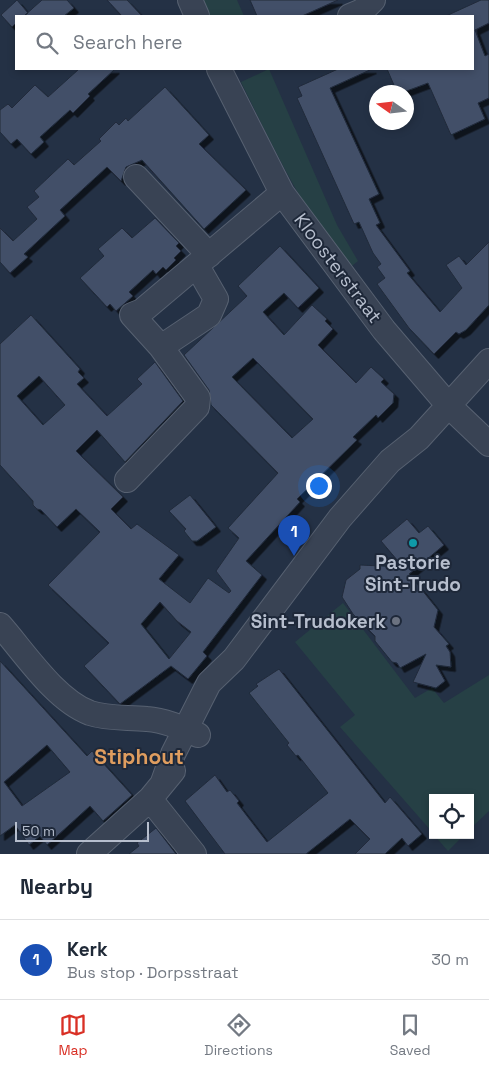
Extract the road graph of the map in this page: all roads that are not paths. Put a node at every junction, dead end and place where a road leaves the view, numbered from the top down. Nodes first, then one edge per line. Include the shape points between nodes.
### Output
1 (190, 0) edge
2 (372, 0) edge
3 (197, 15) edge
4 (352, 15) edge
5 (223, 70) edge
6 (136, 178) dead end
7 (282, 193) junction
8 (203, 260) junction
9 (161, 347) junction
10 (489, 352) edge
11 (489, 361) edge
12 (445, 401) junction
13 (489, 444) edge
14 (127, 480) dead end
15 (0, 625) edge
16 (191, 732) junction
17 (157, 790) junction
18 (89, 854) edge
19 (194, 854) edge

1 - 3 street
2 - 4 street via 362,11
5 - 7 street, Kloosterstraat
6 - 8 street
7 - 8 street
7 - 12 street, Kloosterstraat via 384,330
8 - 9 street via 216,299 213,307 209,315
8 - 9 street via 142,311 132,315
9 - 14 street via 198,398 196,407
10 - 12 street via 476,361
11 - 12 street
12 - 13 street, Kloosterstraat
12 - 16 street via 418,438 390,461 340,518 234,659 209,683
15 - 16 street via 59,693 73,704 110,718 147,719
16 - 17 street
17 - 18 street
17 - 19 street

